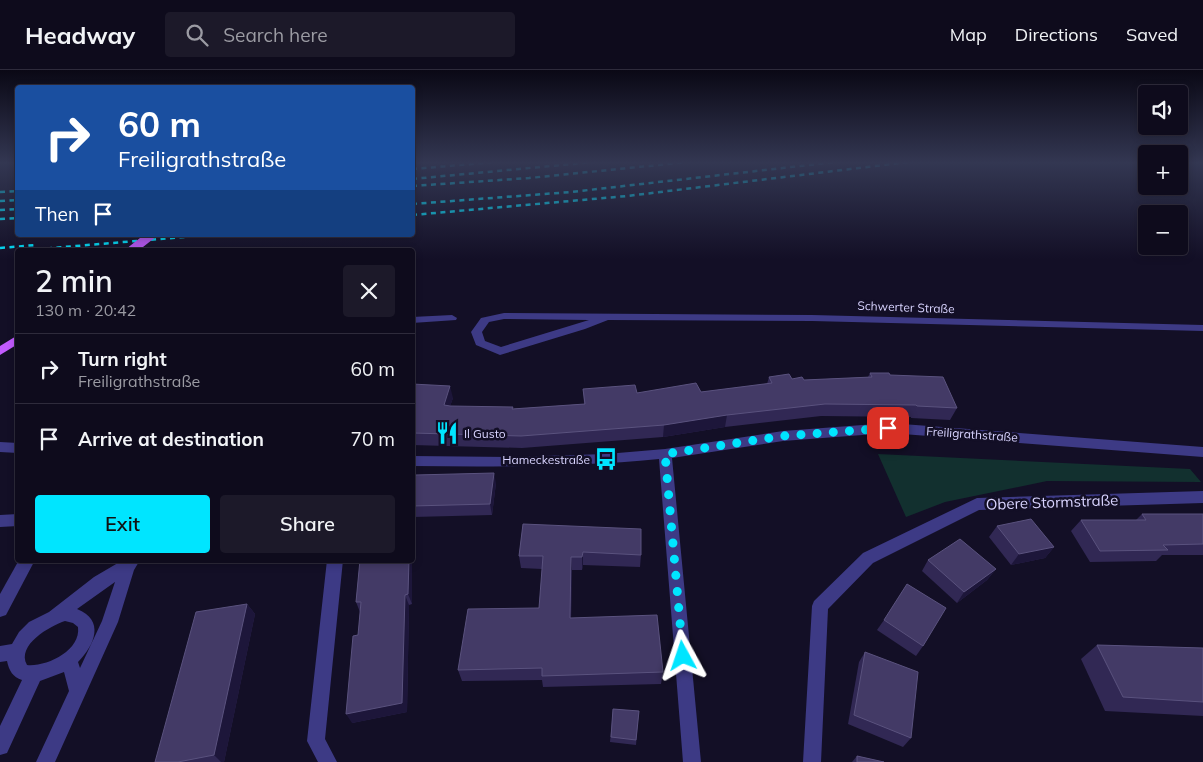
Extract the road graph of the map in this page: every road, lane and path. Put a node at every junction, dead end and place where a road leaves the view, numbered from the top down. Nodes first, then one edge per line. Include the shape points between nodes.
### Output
1 (148, 237) edge
2 (135, 248) edge
3 (608, 316) junction
4 (452, 318) dead end
5 (415, 320) edge
6 (1203, 328) edge
7 (15, 340) edge
8 (0, 351) edge
9 (0, 447) edge
10 (15, 448) edge
11 (1198, 452) edge
12 (665, 454) junction
13 (415, 461) edge
14 (1203, 464) edge
15 (1203, 497) edge
16 (15, 520) edge
17 (0, 521) edge
18 (25, 563) edge
19 (130, 563) edge
20 (335, 563) edge
21 (0, 610) edge
22 (53, 617) junction
23 (110, 622) junction
24 (87, 632) junction
25 (8, 653) edge
26 (69, 659) junction
27 (34, 674) junction
28 (78, 693) junction
29 (0, 746) edge
30 (45, 762) edge
31 (328, 762) edge
32 (692, 762) edge
33 (812, 762) edge

1 - 2 main road, bridge
3 - 3 street, Schwerter Straße via 504,316 485,320 476,332 480,343 500,351
3 - 6 street, Schwerter Straße
4 - 5 street
7 - 8 main road
9 - 10 street
11 - 12 street, Freiligrathstraße via 888,428 783,436
11 - 14 street
12 - 13 street, Freiligrathstraße via 573,461
12 - 32 street
15 - 33 street, Obere Stormstraße via 977,504 868,558 820,606
16 - 17 street
18 - 21 street
19 - 22 street
19 - 23 street
20 - 31 street via 316,741
22 - 24 street via 65,614 83,618
22 - 25 street via 30,632
23 - 24 street
23 - 28 street
24 - 26 street
25 - 27 street via 18,668
26 - 27 street
26 - 28 street
27 - 29 street
28 - 30 street

